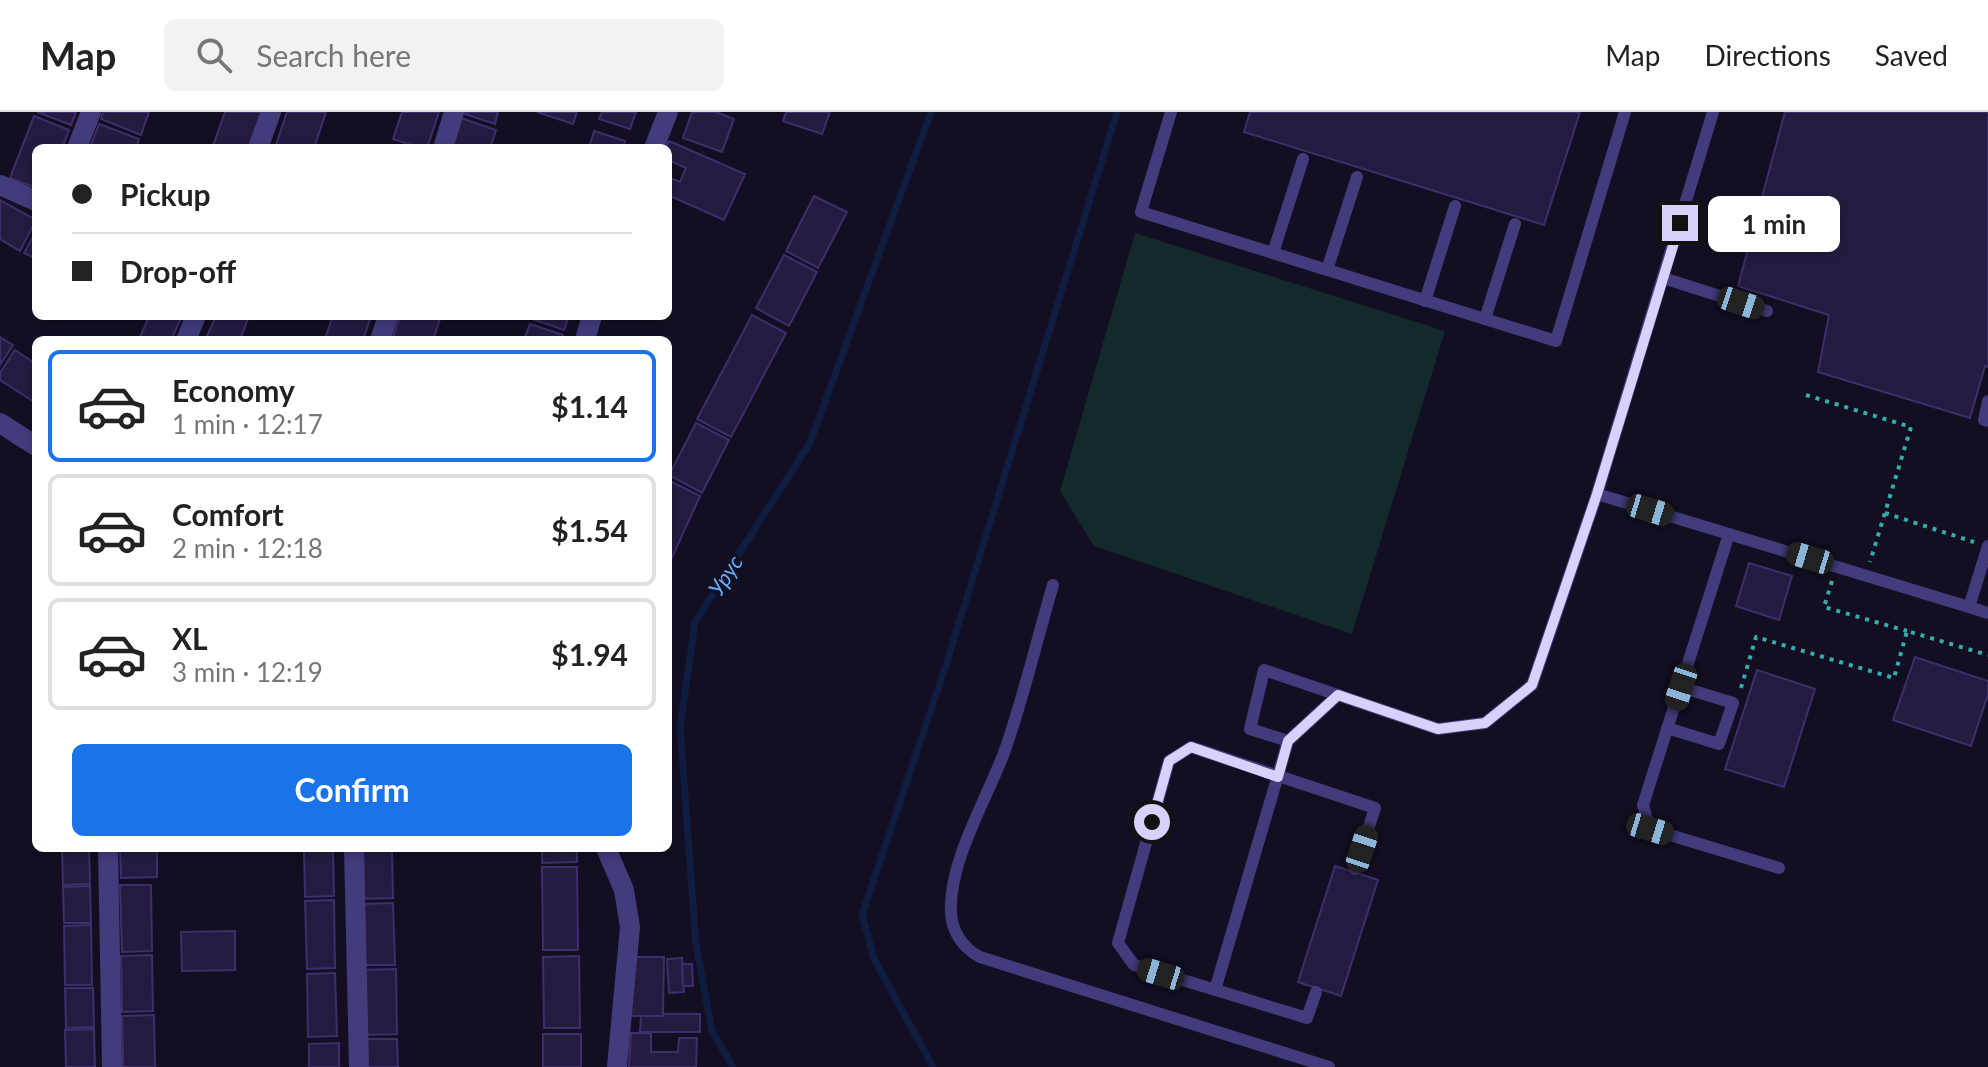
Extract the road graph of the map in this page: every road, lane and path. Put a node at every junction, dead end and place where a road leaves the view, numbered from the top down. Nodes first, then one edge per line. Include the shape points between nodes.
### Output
1 (91, 112) edge
2 (271, 112) edge
3 (454, 112) edge
4 (668, 112) edge
5 (1171, 112) edge
6 (1625, 112) edge
7 (1713, 112) edge
8 (79, 144) edge
9 (259, 144) edge
10 (444, 144) edge
11 (656, 144) edge
12 (1303, 159) dead end
13 (1357, 177) dead end
14 (0, 185) edge
15 (32, 199) edge
16 (1455, 206) dead end
17 (1515, 224) dead end
18 (1273, 253) junction
19 (1327, 270) junction
20 (1663, 278) junction
21 (1425, 301) junction
22 (1767, 311) dead end
23 (1485, 319) junction
24 (1806, 395) dead end
25 (1988, 401) edge
26 (1988, 421) edge
27 (0, 423) edge
28 (32, 443) edge
29 (1597, 494) junction
30 (1885, 513) junction
31 (1729, 534) junction
32 (1988, 546) edge
33 (1836, 566) junction
34 (1866, 575) junction
35 (1053, 585) dead end
36 (1969, 607) junction
37 (1988, 613) edge
38 (1907, 631) junction
39 (1988, 655) edge
40 (1681, 687) junction
41 (1338, 695) junction
42 (1737, 699) dead end
43 (1667, 728) junction
44 (1288, 741) junction
45 (1278, 777) junction
46 (108, 852) edge
47 (354, 852) edge
48 (608, 852) edge
49 (1779, 868) dead end
50 (1355, 869) dead end
51 (1215, 990) junction
52 (1316, 992) dead end
53 (112, 1067) edge
54 (359, 1067) edge
55 (617, 1067) edge
56 (1329, 1067) edge

1 - 8 street
2 - 9 street
3 - 10 street
4 - 11 street
5 - 18 lane via 1141,212
6 - 23 lane via 1556,341
7 - 20 lane
12 - 18 lane
13 - 19 lane
14 - 15 street
16 - 21 lane
17 - 23 lane
18 - 19 lane
19 - 21 lane
20 - 22 lane
20 - 29 lane
21 - 23 lane
24 - 30 path via 1911,427
25 - 26 lane
27 - 28 street
29 - 31 lane
29 - 41 lane via 1532,685 1485,723 1438,729
30 - 32 path
30 - 34 path
31 - 33 lane
31 - 40 lane
32 - 36 lane
33 - 34 lane
33 - 38 path via 1824,607
34 - 36 lane
35 - 56 lane via 1005,751 956,875 951,914 961,941 980,957
36 - 37 lane
38 - 39 path
38 - 42 path via 1894,678 1756,637
40 - 43 lane
40 - 43 lane via 1733,703 1719,744
41 - 44 lane
41 - 44 lane via 1264,670 1250,729
43 - 49 lane via 1643,805 1650,829
44 - 45 lane
45 - 50 lane via 1375,808
45 - 51 lane
45 - 51 lane via 1191,747 1169,761 1118,943 1134,965
46 - 53 street
47 - 54 street
48 - 55 street via 624,890 630,927
51 - 52 lane via 1307,1018

